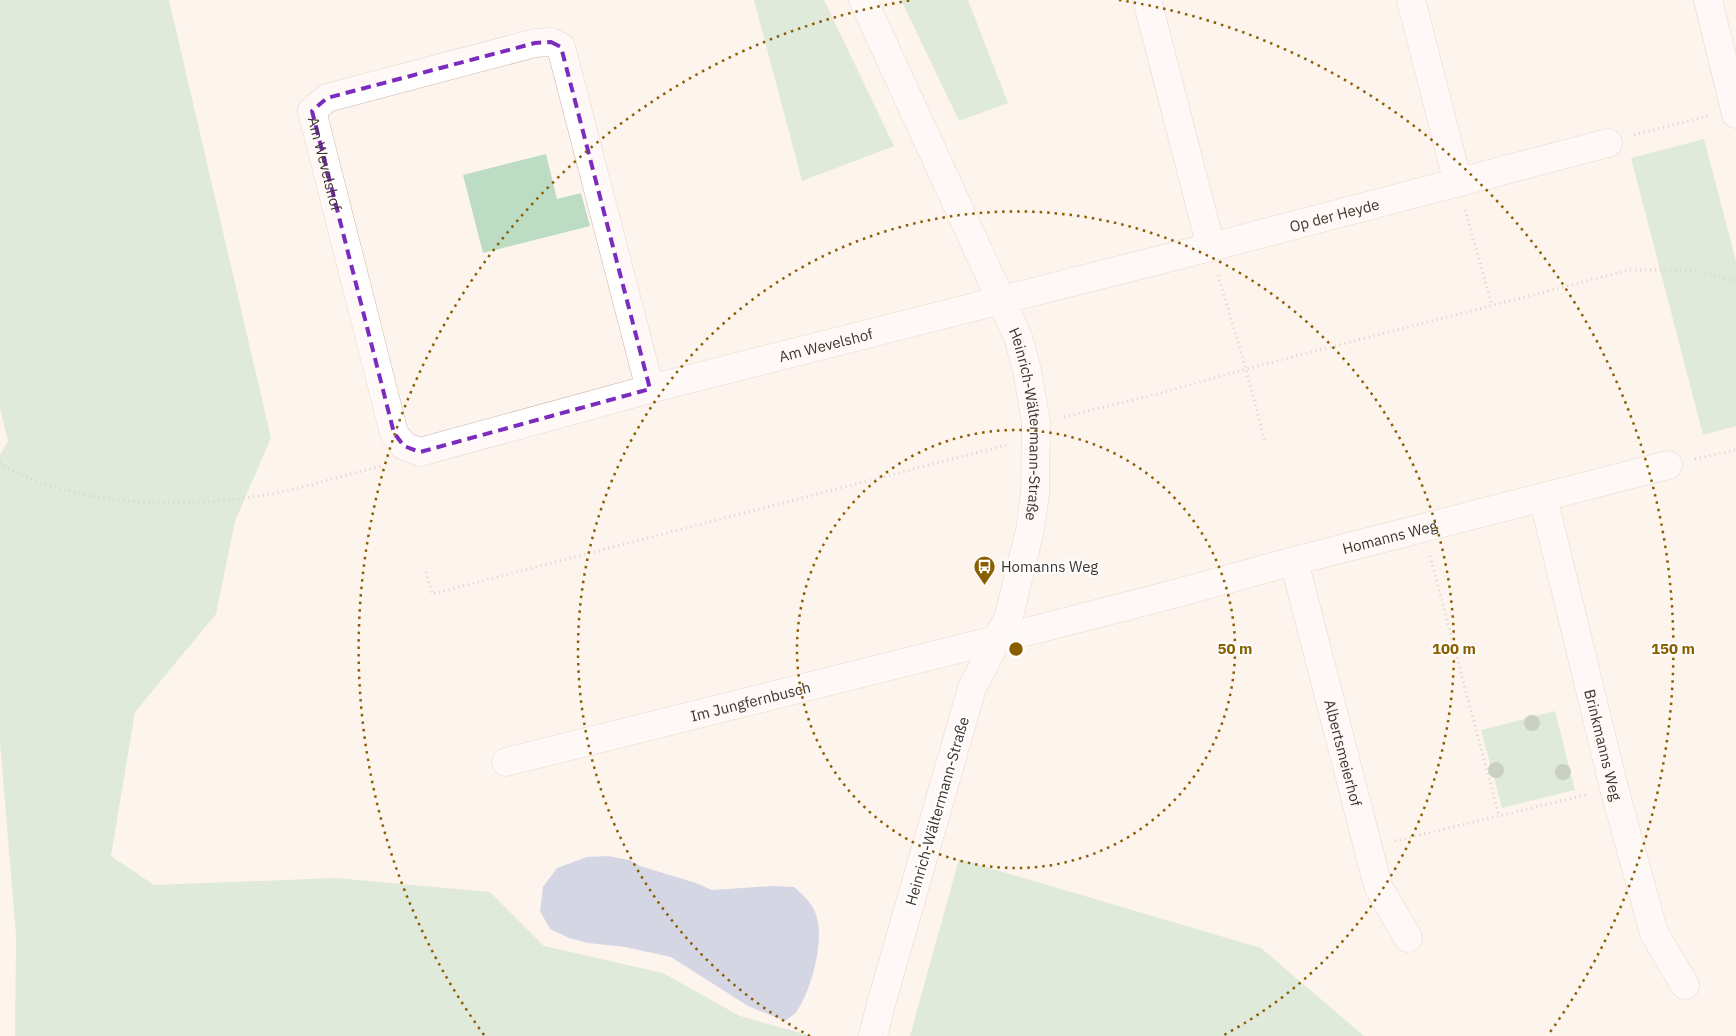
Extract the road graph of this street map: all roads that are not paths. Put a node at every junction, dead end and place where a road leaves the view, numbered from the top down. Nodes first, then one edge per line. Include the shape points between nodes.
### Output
1 (863, 0) edge
2 (1147, 0) edge
3 (1411, 0) edge
4 (1708, 0) edge
5 (1736, 114) edge
6 (1608, 143) road end
7 (1458, 183) junction
8 (1211, 247) junction
9 (1000, 300) junction
10 (650, 389) junction
11 (1668, 465) road end
12 (1544, 497) junction
13 (1294, 561) junction
14 (996, 640) junction
15 (506, 762) dead end
16 (1408, 938) dead end
17 (1685, 984) dead end
18 (873, 1036) edge

1 - 9 street, Heinrich-Wältermann-Straße
2 - 8 street
3 - 7 street
4 - 5 street
6 - 7 street, Op der Heyde
7 - 8 street, Op der Heyde
8 - 9 street, Op der Heyde
9 - 10 street, Am Wevelshof
9 - 14 street, Heinrich-Wältermann-Straße via 1018,336 1036,430 1035,494 1030,530 1009,616
10 - 10 street, Am Wevelshof via 420,452 404,446 394,433 312,111 327,98 536,43 551,42 561,48
11 - 12 street, Homanns Weg
12 - 13 street, Homanns Weg
12 - 17 street, Brinkmanns Weg via 1614,788 1654,933
13 - 14 street, Homanns Weg
13 - 16 street, Albertsmeierhof via 1378,886
14 - 15 street, Im Jungfernbusch
14 - 18 street, Heinrich-Wältermann-Straße via 972,688

